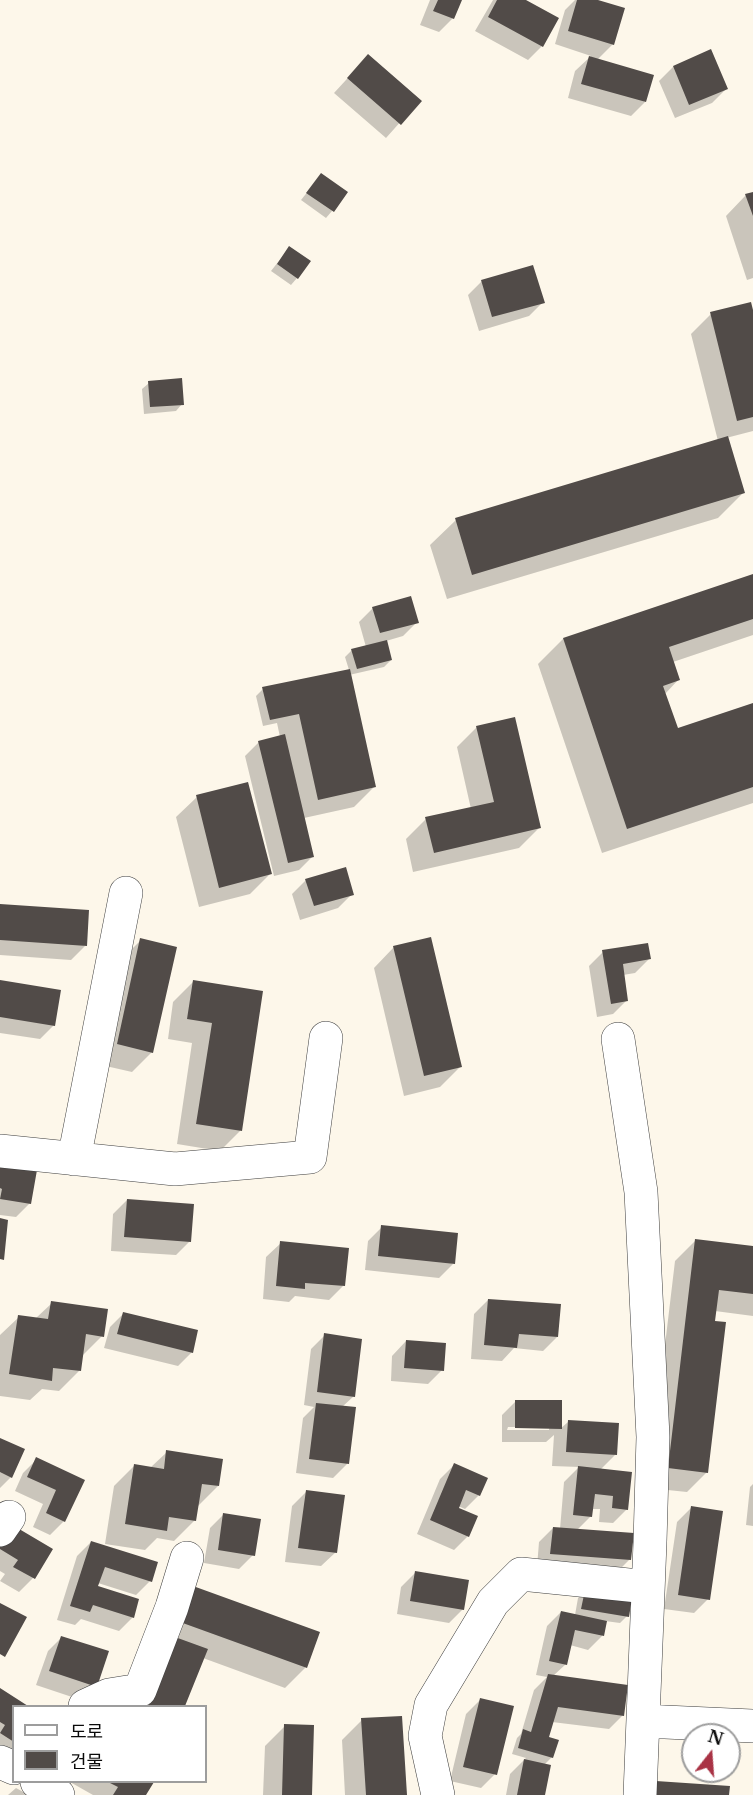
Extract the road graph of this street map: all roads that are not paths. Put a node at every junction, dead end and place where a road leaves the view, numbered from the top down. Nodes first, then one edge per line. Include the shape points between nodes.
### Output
1 (126, 893) dead end
2 (326, 1038) dead end
3 (618, 1039) dead end
4 (0, 1151) edge
5 (74, 1159) junction
6 (187, 1558) dead end
7 (648, 1587) junction
8 (89, 1705) edge
9 (643, 1721) junction
10 (753, 1726) edge
11 (39, 1783) edge
12 (58, 1795) edge
13 (438, 1795) edge
14 (640, 1795) edge

1 - 5 street
2 - 5 street via 310,1157 175,1169
3 - 7 street via 641,1192 653,1437
4 - 5 street
6 - 8 street via 140,1690 109,1695
7 - 9 street
7 - 13 street via 521,1574 494,1602 431,1705 425,1736
9 - 10 street
9 - 14 street
11 - 12 street

